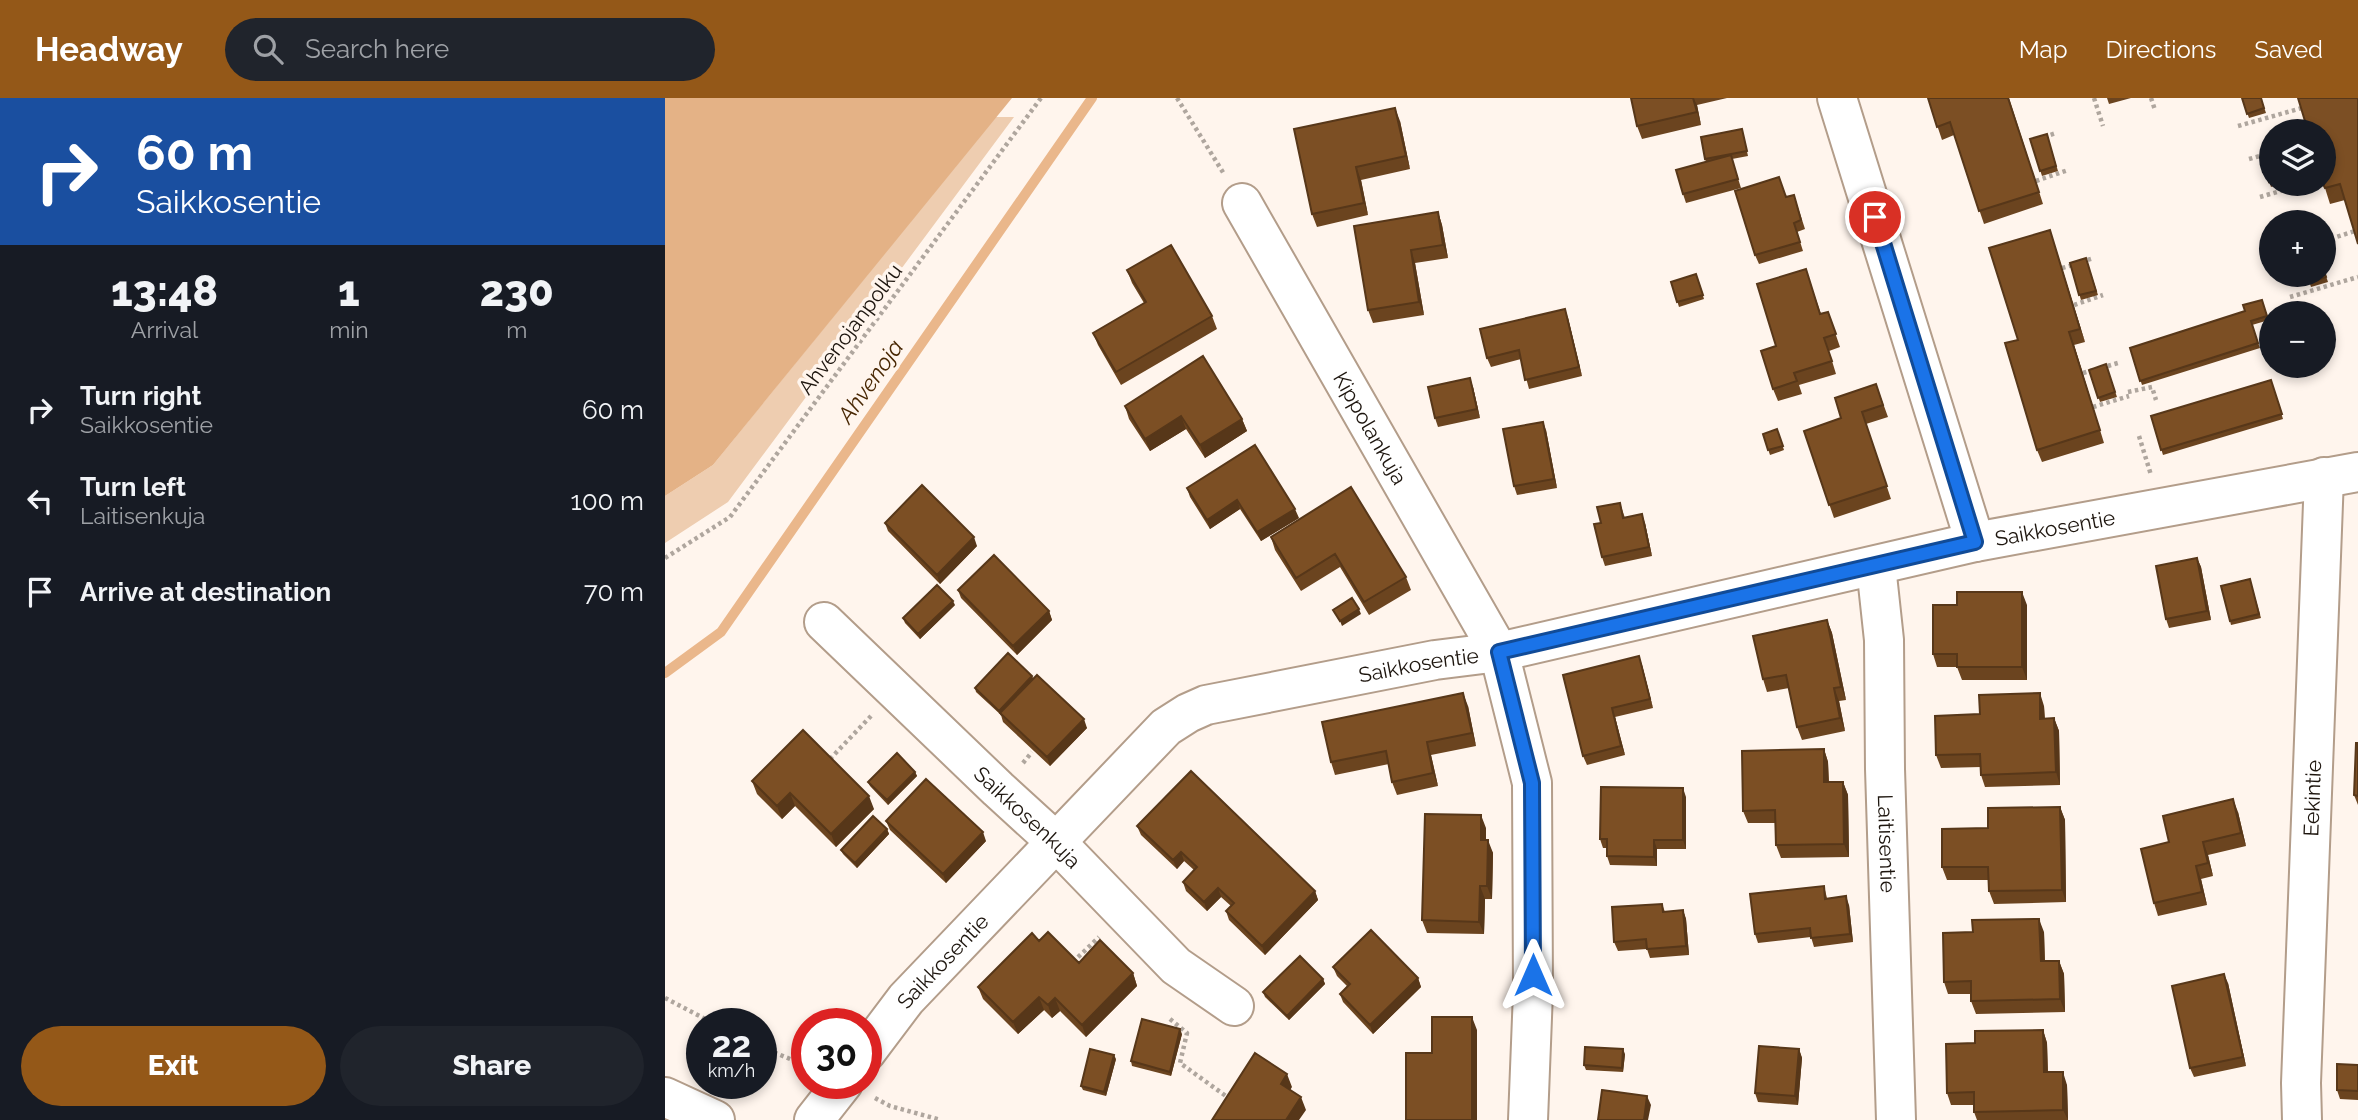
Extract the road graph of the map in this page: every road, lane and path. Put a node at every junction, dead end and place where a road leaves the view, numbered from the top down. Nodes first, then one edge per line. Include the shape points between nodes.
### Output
1 (1041, 98) edge
2 (1177, 98) edge
3 (1837, 98) edge
4 (2094, 98) edge
5 (2151, 98) edge
6 (2302, 108) edge
7 (2155, 110) dead end
8 (2103, 126) dead end
9 (2238, 127) dead end
10 (2056, 133) dead end
11 (2034, 140) edge
12 (2259, 156) edge
13 (2249, 159) dead end
14 (2068, 170) dead end
15 (2036, 181) edge
16 (2263, 196) edge
17 (2260, 197) dead end
18 (1242, 203) joint
19 (2355, 231) edge
20 (2336, 237) edge
21 (2094, 258) dead end
22 (2062, 268) edge
23 (2358, 277) edge
24 (2103, 295) dead end
25 (2290, 297) dead end
26 (2074, 305) edge
27 (2120, 362) dead end
28 (2083, 373) edge
29 (2156, 400) dead end
30 (2093, 407) edge
31 (2341, 475) edge
32 (1975, 542) junction
33 (665, 558) edge
34 (1876, 566) junction
35 (824, 622) dead end
36 (1499, 652) junction
37 (895, 691) junction
38 (830, 759) edge
39 (1055, 841) junction
40 (1107, 945) edge
41 (1072, 964) edge
42 (665, 998) edge
43 (1234, 1006) dead end
44 (686, 1009) edge
45 (1170, 1018) dead end
46 (882, 1031) edge
47 (665, 1097) edge
48 (842, 1099) edge
49 (876, 1099) edge
50 (1236, 1104) edge
51 (715, 1120) edge
52 (814, 1120) edge
53 (941, 1120) edge
54 (1528, 1120) edge
55 (1896, 1120) edge
56 (2302, 1120) edge

1 - 33 path, Ahvenojanpolku via 730,517
2 - 18 path
3 - 32 street
4 - 8 path
5 - 7 path
6 - 9 path
10 - 11 path
12 - 13 path
14 - 15 path
16 - 17 path
18 - 36 street, Kippolankuja
19 - 20 path
21 - 22 path
23 - 25 path
24 - 26 path
27 - 28 path
29 - 30 path via 2152,387
31 - 32 street, Saikkosentie
31 - 56 street, Eekintie
32 - 34 street, Saikkosentie
34 - 36 street, Saikkosentie
34 - 55 street, Laitisentie via 1884,640
35 - 37 street, Saikkosenkuja
36 - 39 street, Saikkosentie via 1227,699 1188,713 1166,727
36 - 54 street, Kippolankuja via 1532,783
37 - 38 path
37 - 39 street, Saikkosenkuja
39 - 43 street, Saikkosenkuja via 1176,967
39 - 46 street, Saikkosentie
40 - 41 path via 1098,936
42 - 44 path
45 - 50 path via 1187,1033 1180,1063
47 - 51 street
48 - 52 street
49 - 53 path

